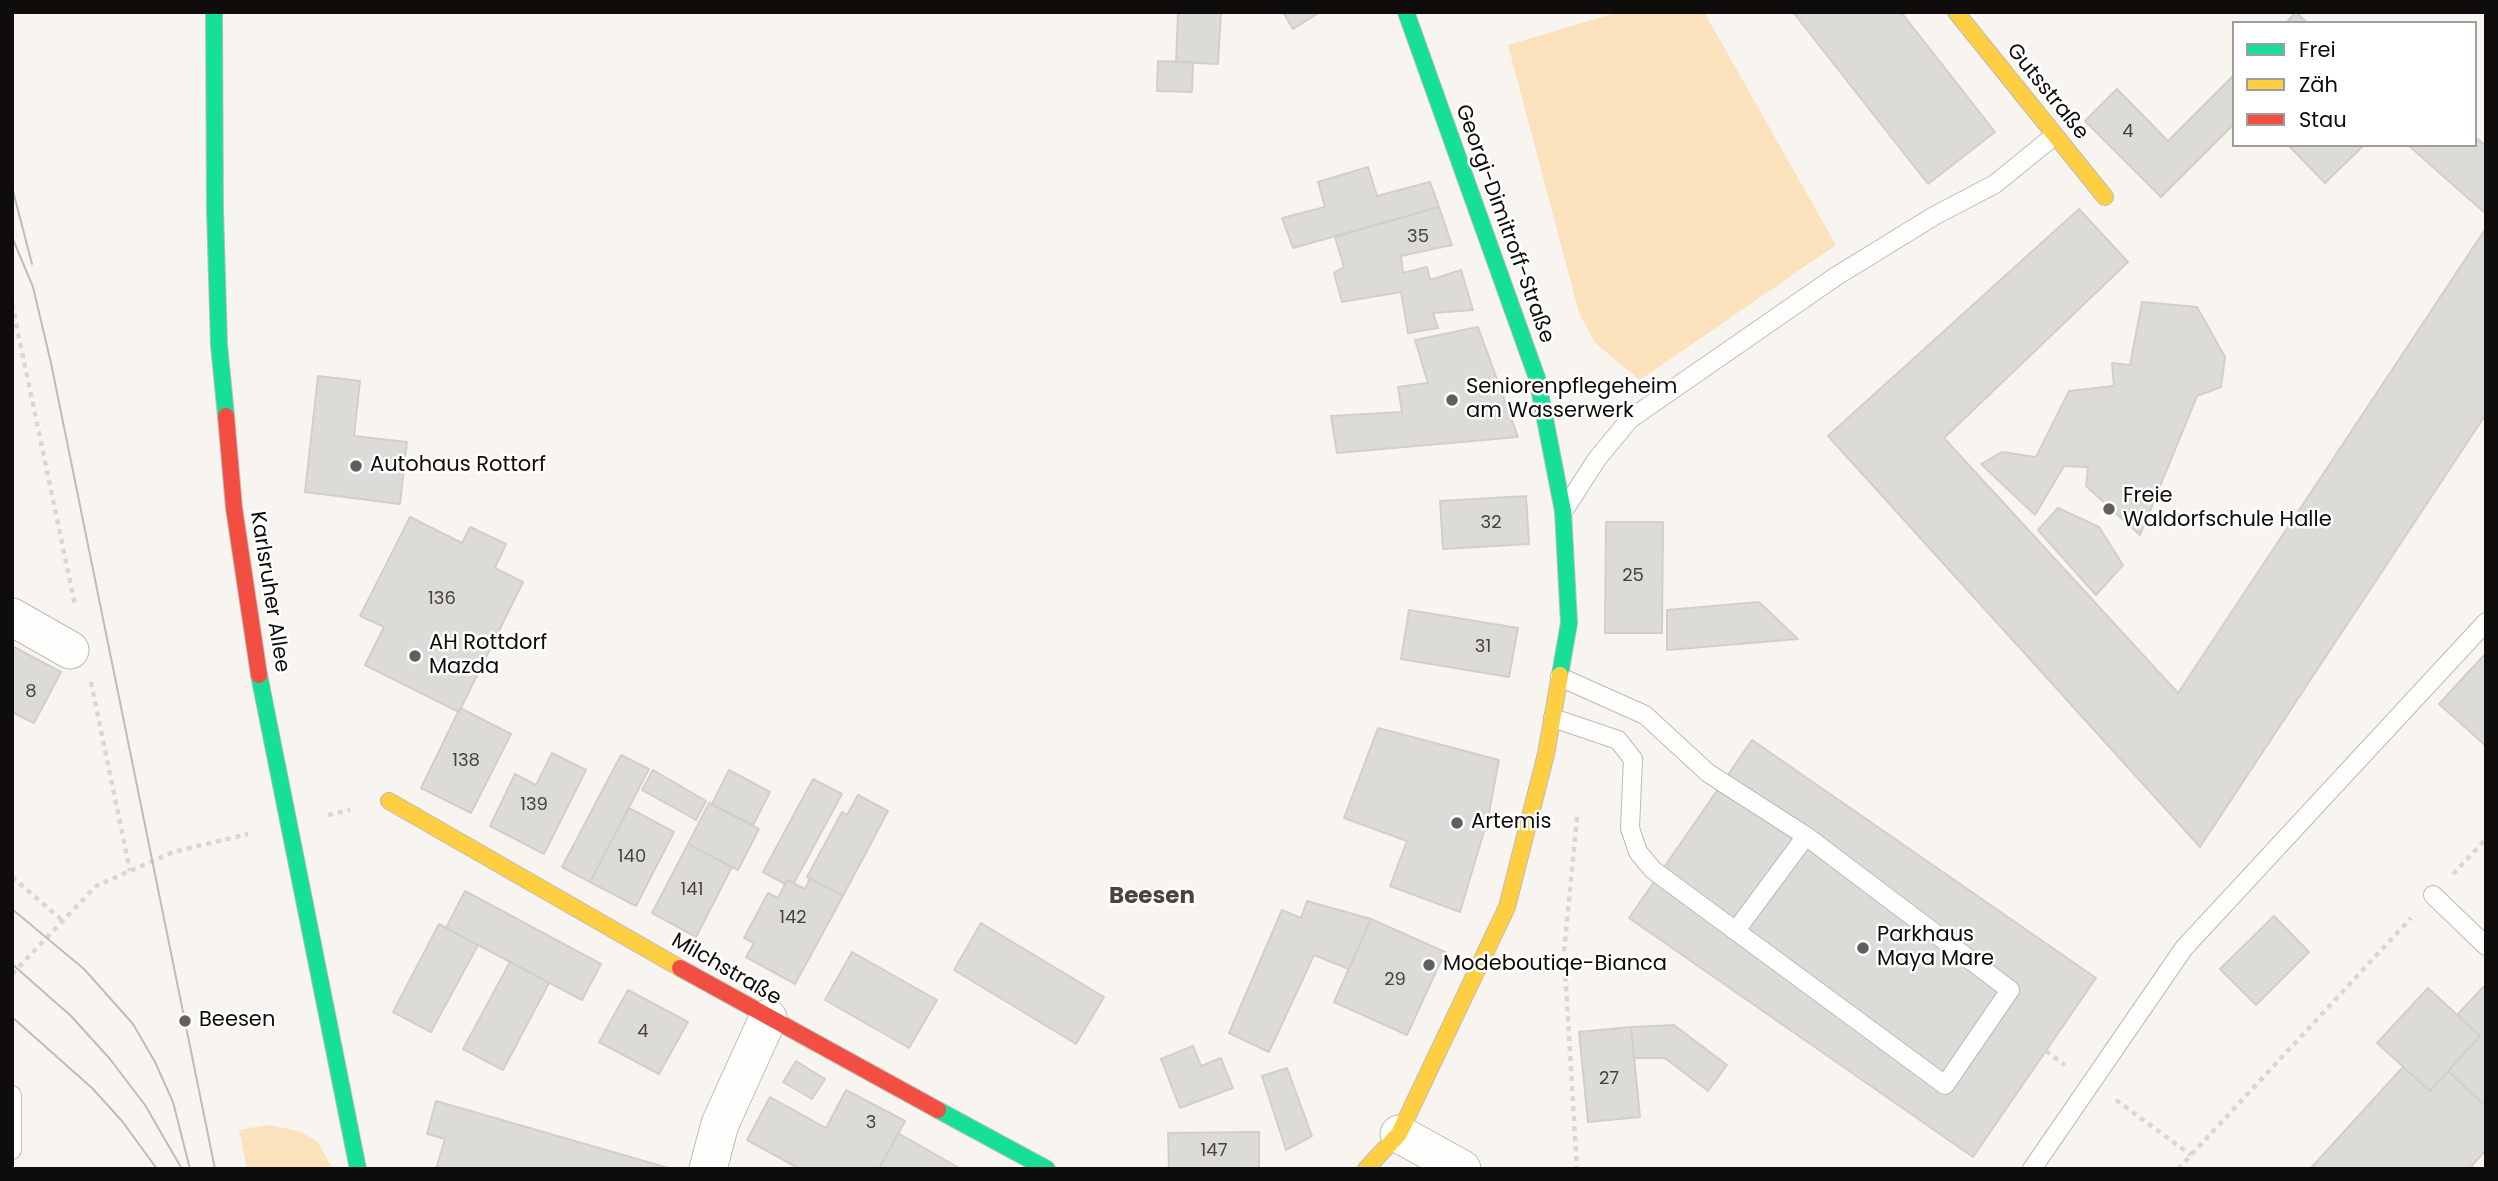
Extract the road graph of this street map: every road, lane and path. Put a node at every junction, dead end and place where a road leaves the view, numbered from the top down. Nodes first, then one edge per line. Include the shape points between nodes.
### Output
1 (214, 12) edge
2 (1406, 12) edge
3 (1956, 12) edge
4 (2054, 136) junction
5 (2105, 197) dead end
6 (12, 304) edge
7 (1563, 510) junction
8 (77, 615) dead end
9 (12, 617) edge
10 (2486, 622) edge
11 (79, 659) joint
12 (1560, 677) junction
13 (1553, 718) junction
14 (388, 801) joint
15 (1577, 813) dead end
16 (289, 824) junction
17 (1806, 836) junction
18 (2486, 839) edge
19 (130, 871) junction
20 (12, 877) edge
21 (2433, 895) junction
22 (62, 920) junction
23 (1737, 929) junction
24 (2486, 946) edge
25 (12, 974) edge
26 (768, 1018) junction
27 (12, 1095) edge
28 (1399, 1134) junction
29 (12, 1150) edge
30 (358, 1169) edge
31 (708, 1169) edge
32 (1047, 1169) edge
33 (1366, 1169) edge
34 (1462, 1169) edge
35 (1577, 1169) edge
36 (2032, 1169) edge
37 (2178, 1169) edge

1 - 16 street, Karlsruher Allee via 220,358 234,508 254,646
2 - 7 street, Georgi-Dimitroff-Straße via 1537,378
3 - 4 street, Gutsstraße
4 - 5 street, Gutsstraße
4 - 7 lane via 1995,184 1835,277 1630,419
6 - 8 path
7 - 12 street, Georgi-Dimitroff-Straße via 1569,623
9 - 11 street
10 - 36 lane via 2184,948
11 - 19 path
12 - 13 street, Georgi-Dimitroff-Straße
12 - 17 lane via 1645,715 1708,773
13 - 23 lane via 1618,740 1633,759 1630,828 1638,852 1653,870
13 - 28 street, Georgi-Dimitroff-Straße via 1507,906
14 - 16 path
14 - 26 street, Milchstraße
15 - 35 path via 1564,952
16 - 19 path via 173,852
16 - 30 street, Karlsruher Allee
17 - 23 lane
17 - 23 lane via 2010,990 1945,1085
18 - 21 path
19 - 22 path via 96,886
20 - 22 path
21 - 24 lane
21 - 37 path
22 - 25 path
26 - 31 street via 720,1124
26 - 32 street, Milchstraße
27 - 29 lane
28 - 33 street, Georgi-Dimitroff-Straße
28 - 34 street

